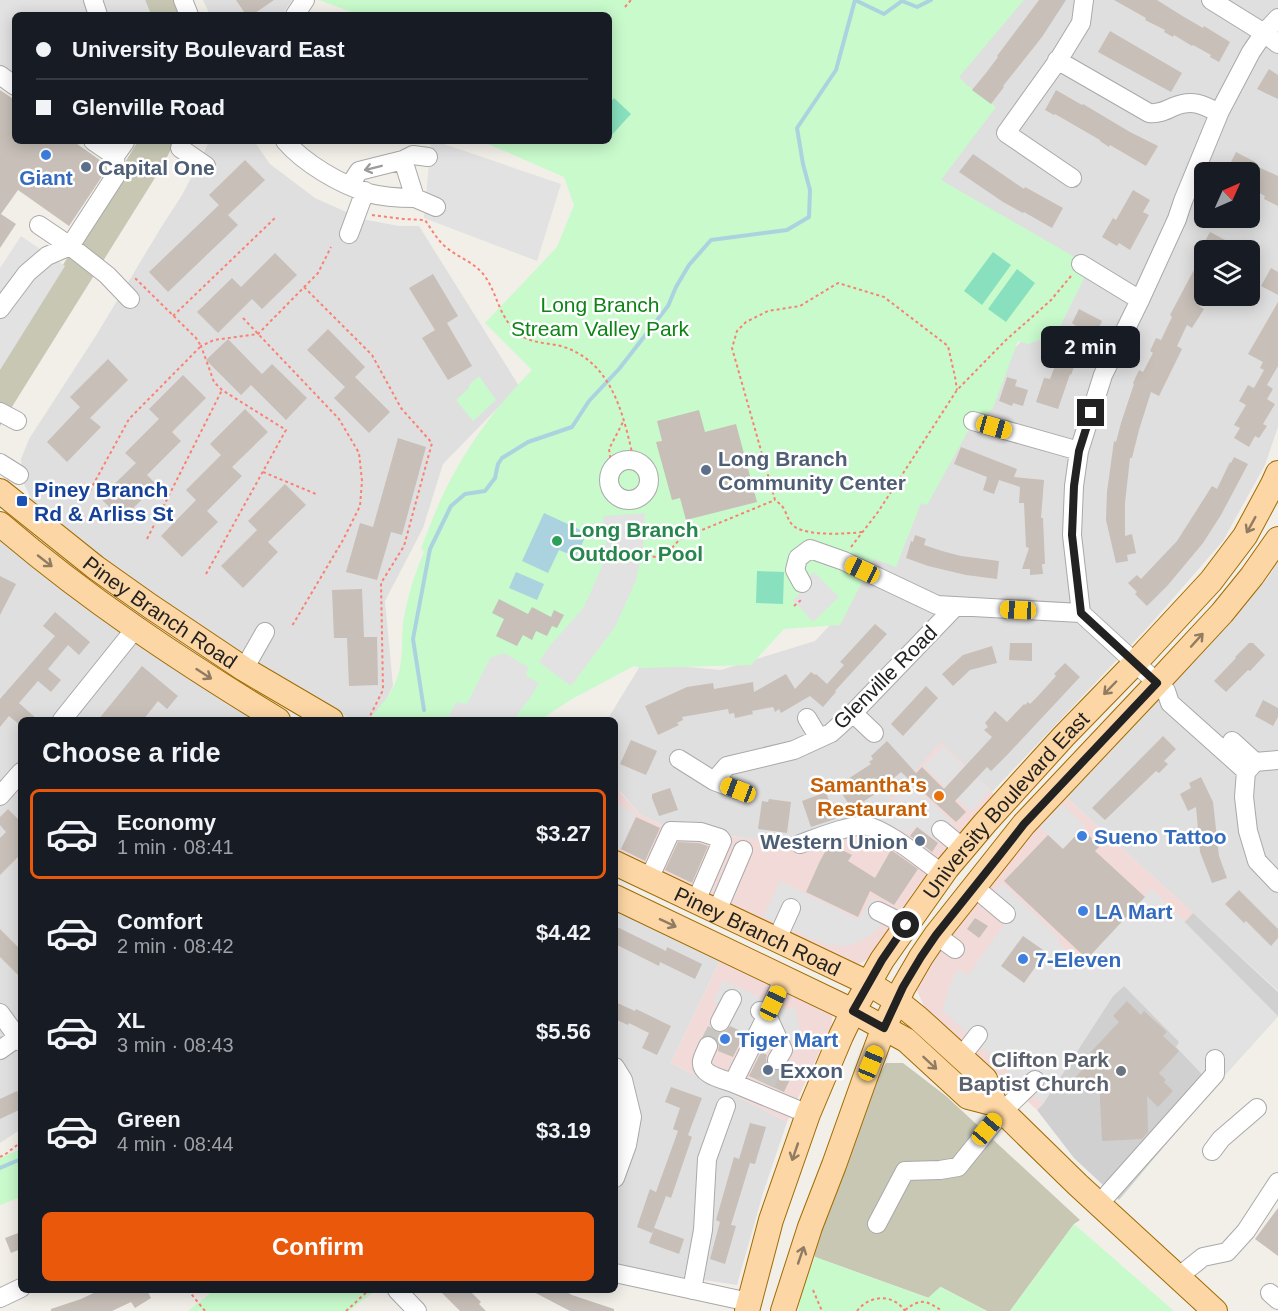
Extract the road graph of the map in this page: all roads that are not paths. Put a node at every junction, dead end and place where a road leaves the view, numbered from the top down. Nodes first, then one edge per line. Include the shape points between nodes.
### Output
1 (1084, 0) edge
2 (1211, 0) edge
3 (1278, 18) edge
4 (1271, 39) edge
5 (1057, 60) junction
6 (1219, 113) junction
7 (104, 144) edge
8 (288, 144) edge
9 (119, 148) edge
10 (180, 148) dead end
11 (405, 153) edge
12 (428, 157) dead end
13 (206, 166) dead end
14 (1072, 178) dead end
15 (357, 188) junction
16 (415, 198) junction
17 (436, 207) dead end
18 (39, 225) dead end
19 (349, 234) dead end
20 (70, 246) junction
21 (1081, 264) road end
22 (130, 299) dead end
23 (1140, 300) junction
24 (0, 309) edge
25 (0, 412) edge
26 (17, 421) dead end
27 (973, 421) dead end
28 (1079, 451) junction
29 (0, 462) edge
30 (1278, 473) edge
31 (19, 475) dead end
32 (0, 491) edge
33 (625, 508) joint
34 (0, 524) edge
35 (1278, 539) edge
36 (802, 583) dead end
37 (955, 606) junction
38 (1081, 613) junction
39 (135, 629) junction
40 (265, 632) dead end
41 (1135, 663) junction
42 (244, 669) junction
43 (1162, 687) junction
44 (853, 713) junction
45 (64, 717) edge
46 (273, 717) edge
47 (317, 717) edge
48 (807, 718) dead end
49 (874, 733) dead end
50 (819, 738) junction
51 (679, 759) dead end
52 (1278, 760) edge
53 (1251, 767) junction
54 (18, 774) edge
55 (714, 780) junction
56 (738, 790) dead end
57 (0, 795) edge
58 (941, 830) dead end
59 (800, 844) dead end
60 (964, 849) junction
61 (743, 850) dead end
62 (618, 864) edge
63 (943, 874) junction
64 (649, 879) junction
65 (1278, 883) edge
66 (974, 887) junction
67 (618, 898) edge
68 (706, 906) junction
69 (791, 908) dead end
70 (878, 911) dead end
71 (1006, 914) dead end
72 (906, 925) junction
73 (936, 935) junction
74 (777, 939) junction
75 (955, 949) dead end
76 (784, 978) junction
77 (868, 983) junction
78 (732, 999) dead end
79 (897, 1000) junction
80 (853, 1011) junction
81 (0, 1012) edge
82 (762, 1012) junction
83 (720, 1022) tunnel mouth
84 (884, 1028) junction
85 (18, 1035) edge
86 (978, 1035) dead end
87 (18, 1039) edge
88 (708, 1046) tunnel mouth
89 (0, 1050) edge
90 (961, 1057) junction
91 (1215, 1059) dead end
92 (777, 1060) tunnel mouth
93 (618, 1072) edge
94 (1035, 1080) dead end
95 (733, 1083) junction
96 (726, 1106) dead end
97 (999, 1107) junction
98 (1257, 1108) dead end
99 (618, 1109) edge
100 (808, 1114) junction
101 (620, 1140) edge
102 (1212, 1151) dead end
103 (618, 1155) edge
104 (1278, 1182) edge
105 (1099, 1204) junction
106 (877, 1224) dead end
107 (618, 1274) edge
108 (1178, 1277) junction
109 (18, 1289) edge
110 (692, 1290) junction
111 (399, 1293) edge
112 (0, 1298) edge
113 (748, 1306) edge
114 (417, 1311) edge
115 (783, 1311) edge
116 (1215, 1311) edge

1 - 5 street via 1081,23
2 - 4 street
3 - 4 street
4 - 6 street via 1251,52
5 - 6 street via 1149,113 1191,103
5 - 14 street via 1005,133
6 - 23 street
7 - 9 street
8 - 15 street via 309,163
9 - 20 street via 116,175
10 - 13 street
11 - 12 street
11 -> 15 street via 359,171
11 - 16 street
15 - 16 street via 395,198
15 - 19 street via 357,212
16 - 17 street
18 - 20 street
20 - 22 street
20 - 24 street via 47,256 27,273
21 - 23 street
23 - 28 street via 1103,375
25 - 26 street
27 - 28 street
28 - 38 street via 1072,535
29 - 31 street
30 -> 41 main road, University Boulevard East via 1245,536 1211,581
32 - 42 main road, Piney Branch Road via 94,567
33 - 33 street via 648,488 645,468 634,461 621,462 612,470 609,482
34 -> 39 main road, Piney Branch Road
43 -> 35 main road, University Boulevard East
36 - 37 street via 795,570 798,558 810,549 937,605
37 - 38 street
37 - 44 street, Glenville Road
38 - 41 street
39 - 45 street
39 -> 46 main road, Piney Branch Road
40 - 42 street
41 - 43 street
41 -> 60 main road, University Boulevard East via 987,808
42 - 47 main road, Piney Branch Road
43 - 53 street via 1170,703
43 - 66 main road, University Boulevard East via 1046,812 1024,824
44 - 49 street
44 - 50 street, Glenville Road via 831,733
48 - 50 street
50 - 55 street, Glenville Road via 794,750 727,766
51 - 55 street
52 - 53 street
53 - 65 street via 1244,797 1248,831 1257,861
54 - 57 street
55 - 56 street
58 - 60 street
59 - 63 street via 866,825 884,832
60 - 63 main road, University Boulevard East
61 - 68 street
62 - 64 main road, Piney Branch Road
63 - 72 main road, University Boulevard East
64 - 68 main road, Piney Branch Road
64 - 68 street via 671,831 700,832 720,838
66 - 71 street
66 - 73 main road, University Boulevard East
67 -> 76 main road, Piney Branch Road
68 - 74 main road, Piney Branch Road
69 - 74 street
70 - 72 street
72 - 77 main road, University Boulevard East
73 - 75 street
73 - 79 main road, University Boulevard East
74 - 77 main road, Piney Branch Road
76 - 80 main road, Piney Branch Road
76 - 82 street
77 - 79 main road, Piney Branch Road
77 - 80 main road, University Boulevard East
78 - 83 street
79 - 84 main road, University Boulevard East
79 - 90 main road, Piney Branch Road
80 - 84 main road, Piney Branch Road
80 - 100 main road, University Boulevard East
81 - 85 street
82 - 92 street via 783,1050
82 - 95 street
84 -> 97 main road, Piney Branch Road via 906,1040 968,1097
115 -> 84 main road, University Boulevard East
86 - 90 street
87 - 89 street
88 - 95 street via 702,1067
90 - 97 main road, Piney Branch Road via 985,1079
91 - 105 street via 1215,1074
93 - 101 street via 632,1117
94 - 97 street
95 - 100 street via 763,1089
96 - 110 street via 707,1159 703,1230
97 - 105 main road, Piney Branch Road
97 - 106 street via 958,1167 905,1171
98 - 102 street
99 - 101 street
100 -> 113 main road, University Boulevard East via 771,1220
101 - 103 street
104 - 108 street via 1227,1252 1203,1257
105 - 108 main road, Piney Branch Road
107 - 110 street
108 - 116 main road, Piney Branch Road
109 - 112 street
110 - 113 street
111 - 114 street

